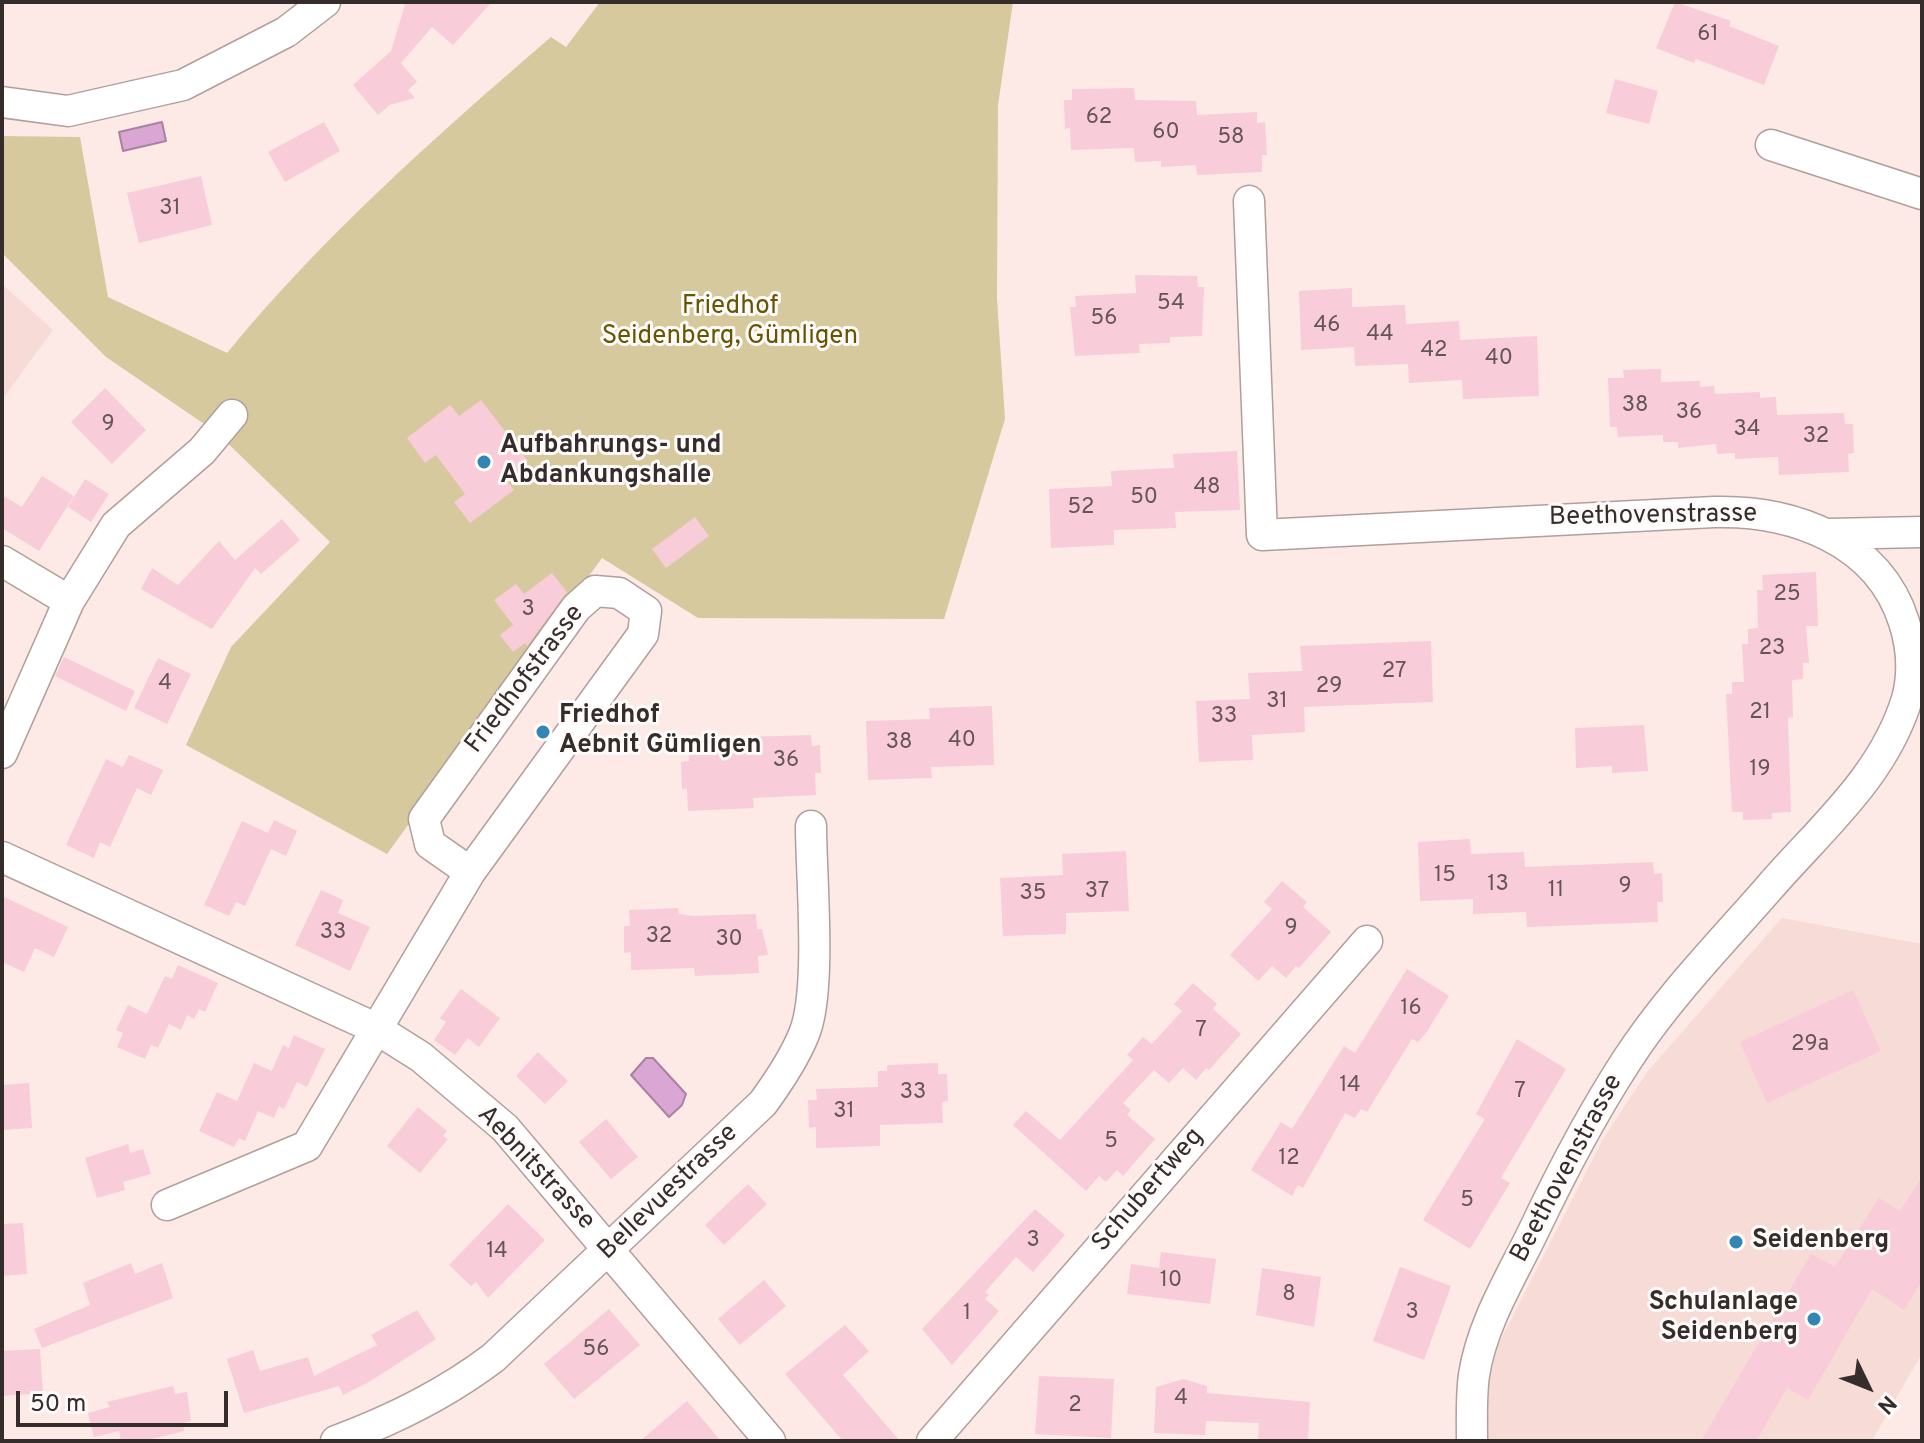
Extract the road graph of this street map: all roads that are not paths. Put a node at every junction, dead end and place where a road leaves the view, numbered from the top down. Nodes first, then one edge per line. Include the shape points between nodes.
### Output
1 (325, 2) edge
2 (2, 102) edge
3 (1771, 145) dead end
4 (1922, 194) edge
5 (1249, 201) dead end
6 (232, 415) dead end
7 (1922, 532) edge
8 (1829, 534) junction
9 (2, 561) edge
10 (69, 601) junction
11 (2, 753) edge
12 (811, 826) dead end
13 (2, 857) edge
14 (470, 872) junction
15 (1367, 941) dead end
16 (375, 1028) junction
17 (167, 1205) dead end
18 (610, 1250) junction
19 (336, 1441) edge
20 (770, 1441) edge
21 (932, 1441) edge
22 (1472, 1441) edge

1 - 2 street via 286,32 183,85 68,111
3 - 4 street
5 - 8 street, Beethovenstrasse via 1262,535 1739,511 1789,519
6 - 10 street via 202,451 116,525
7 - 8 street
8 - 22 street, Beethovenstrasse via 1867,563 1901,612 1912,663 1896,727 1862,785 1666,1007 1587,1127 1481,1346 1472,1396
9 - 10 street
10 - 11 street
12 - 18 street, Bellevuestrasse via 813,993 806,1031 763,1103
13 - 16 street, Aebnitstrasse
14 - 14 street, Friedhofstrasse via 643,634 646,611 619,593 595,591 576,608 424,819 430,844
14 - 16 street, Friedhofstrasse
15 - 21 street, Schubertweg
16 - 17 street via 307,1146
16 - 18 street, Aebnitstrasse via 421,1057 505,1128
18 - 19 street, Bellevuestrasse via 451,1390
18 - 20 street, Aebnitstrasse

